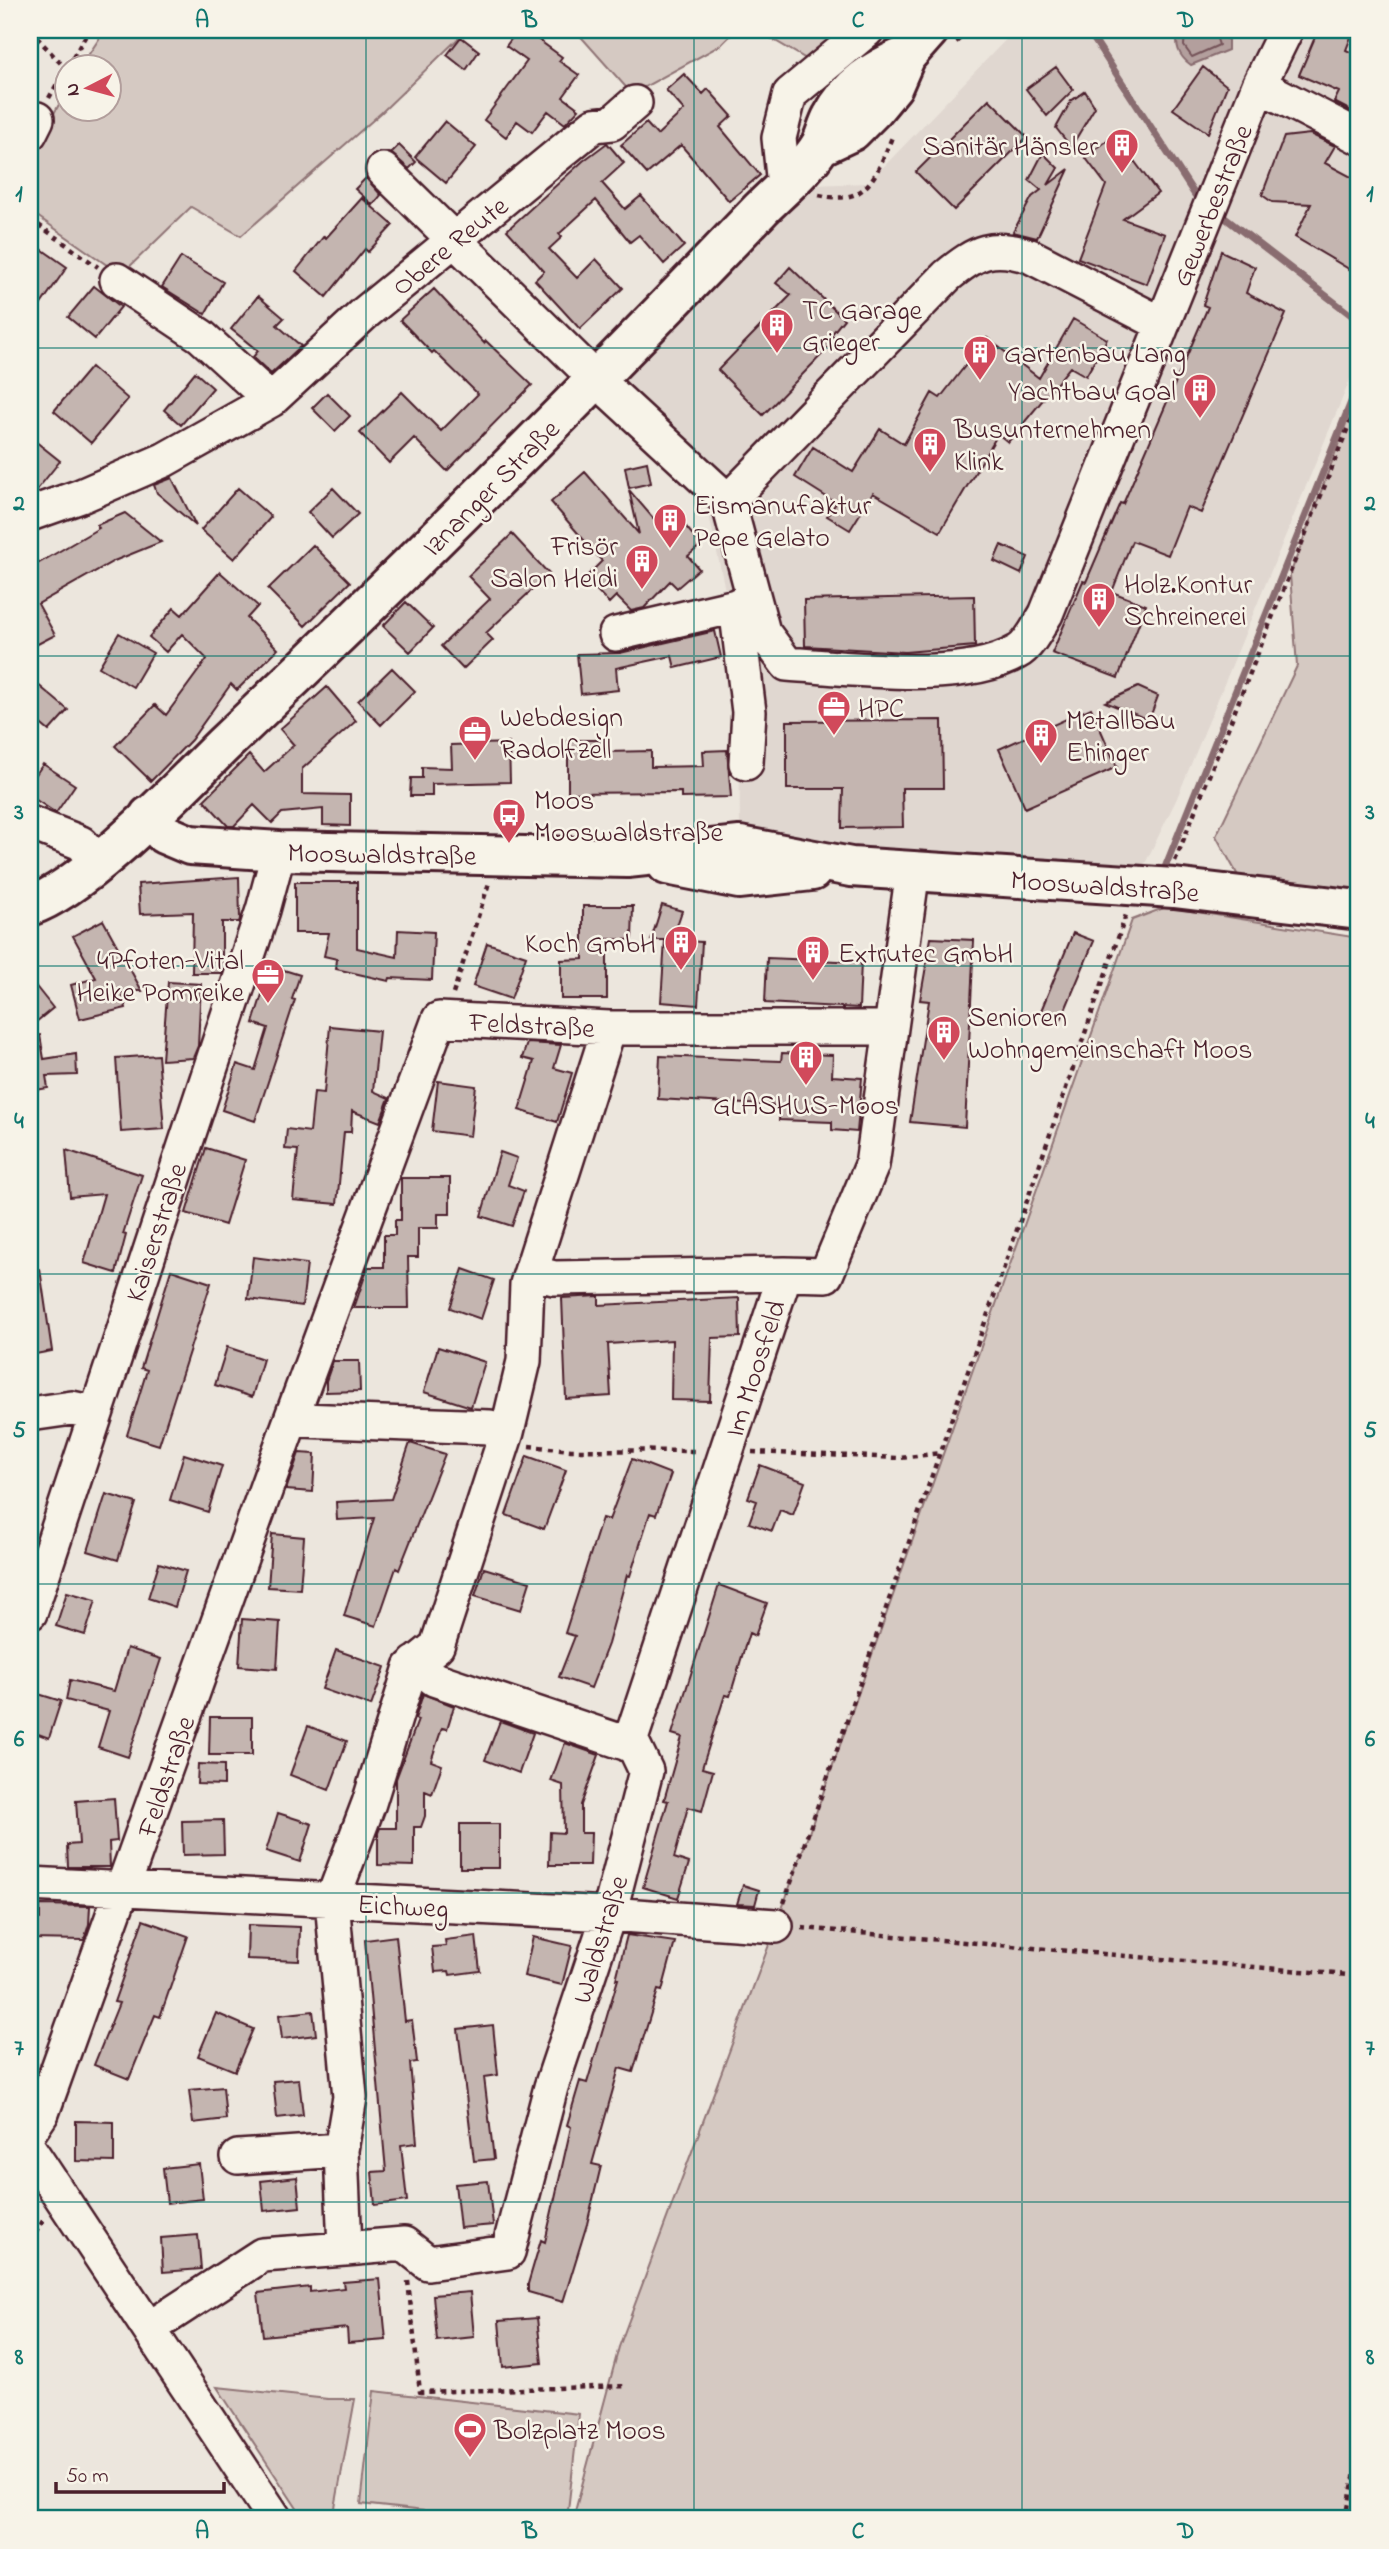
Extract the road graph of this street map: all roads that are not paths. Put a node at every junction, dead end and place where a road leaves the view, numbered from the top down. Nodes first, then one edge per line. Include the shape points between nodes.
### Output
1 (867, 30) edge
2 (1286, 30) edge
3 (917, 43) edge
4 (1259, 85) junction
5 (635, 103) dead end
6 (1359, 137) edge
7 (383, 170) dead end
8 (784, 186) junction
9 (457, 240) junction
10 (117, 280) road end
11 (1162, 324) junction
12 (597, 380) junction
13 (271, 400) junction
14 (728, 501) junction
15 (30, 514) edge
16 (744, 602) junction
17 (615, 634) dead end
18 (746, 763) dead end
19 (149, 816) junction
20 (30, 823) edge
21 (279, 851) junction
22 (98, 861) junction
23 (912, 870) junction
24 (30, 906) edge
25 (1359, 910) edge
26 (609, 1028) junction
27 (891, 1028) junction
28 (531, 1272) junction
29 (786, 1274) junction
30 (95, 1413) junction
31 (30, 1414) edge
32 (292, 1417) junction
33 (505, 1436) junction
34 (30, 1613) edge
35 (415, 1663) junction
36 (629, 1745) junction
37 (30, 1884) edge
38 (125, 1890) junction
39 (332, 1901) junction
40 (609, 1914) junction
41 (776, 1926) road end
42 (30, 2130) edge
43 (30, 2150) edge
44 (341, 2150) junction
45 (238, 2157) dead end
46 (345, 2249) junction
47 (150, 2328) junction
48 (275, 2519) edge

1 - 8 street via 790,94 779,138
2 - 4 street, Gewerbestraße
3 - 8 main road, Iznanger Straße via 873,70 853,89 833,115 820,146
4 - 6 street, Gewerbestraße
4 - 11 street, Gewerbestraße
5 - 9 street, Obere Reute via 612,123 594,125
7 - 9 street
8 - 12 main road, Iznanger Straße
9 - 12 street
9 - 13 street, Obere Reute via 365,313
10 - 13 street via 201,336
11 - 14 street, Gewerbestraße via 1030,256 990,250 969,257
11 - 16 street, Gewerbestraße via 1046,614 1020,652 978,667 890,671 787,664
12 - 14 street
12 - 19 main road, Iznanger Straße
13 - 15 street, Obere Reute via 164,460
14 - 16 street, Gewerbestraße
16 - 17 street
16 - 18 street, Gewerbestraße
19 - 21 main road, Mooswaldstraße via 164,834 183,843
19 - 22 main road, Iznanger Straße
20 - 22 street via 81,843
21 - 23 main road, Mooswaldstraße via 627,858 740,846 851,867
21 - 30 street, Kaiserstraße
22 - 24 main road, Iznanger Straße via 45,901
23 - 25 main road, Mooswaldstraße via 1165,888
23 - 27 street
26 - 27 street, Feldstraße
26 - 28 street
26 - 32 street, Feldstraße via 439,1018
27 - 29 street, Im Moosfeld via 872,1165 826,1275
28 - 29 street via 554,1278
28 - 33 street via 524,1361
29 - 36 street, Im Moosfeld
30 - 31 street via 72,1408
30 - 34 street, Kaiserstraße
32 - 33 street via 490,1427
32 - 38 street, Feldstraße
33 - 35 street via 437,1646
35 - 36 street via 434,1679
35 - 39 street
36 - 40 street, Waldstraße via 634,1746 646,1771
37 - 38 street, Eichweg
38 - 39 street, Eichweg
38 - 42 street, Feldstraße via 43,2113
39 - 40 street, Eichweg
39 - 44 street via 350,2097
40 - 41 street, Eichweg
40 - 46 street, Waldstraße via 551,2087 508,2252 428,2263 404,2244
43 - 47 street
44 - 45 street
44 - 46 street
46 - 47 street via 262,2255
47 - 48 street

